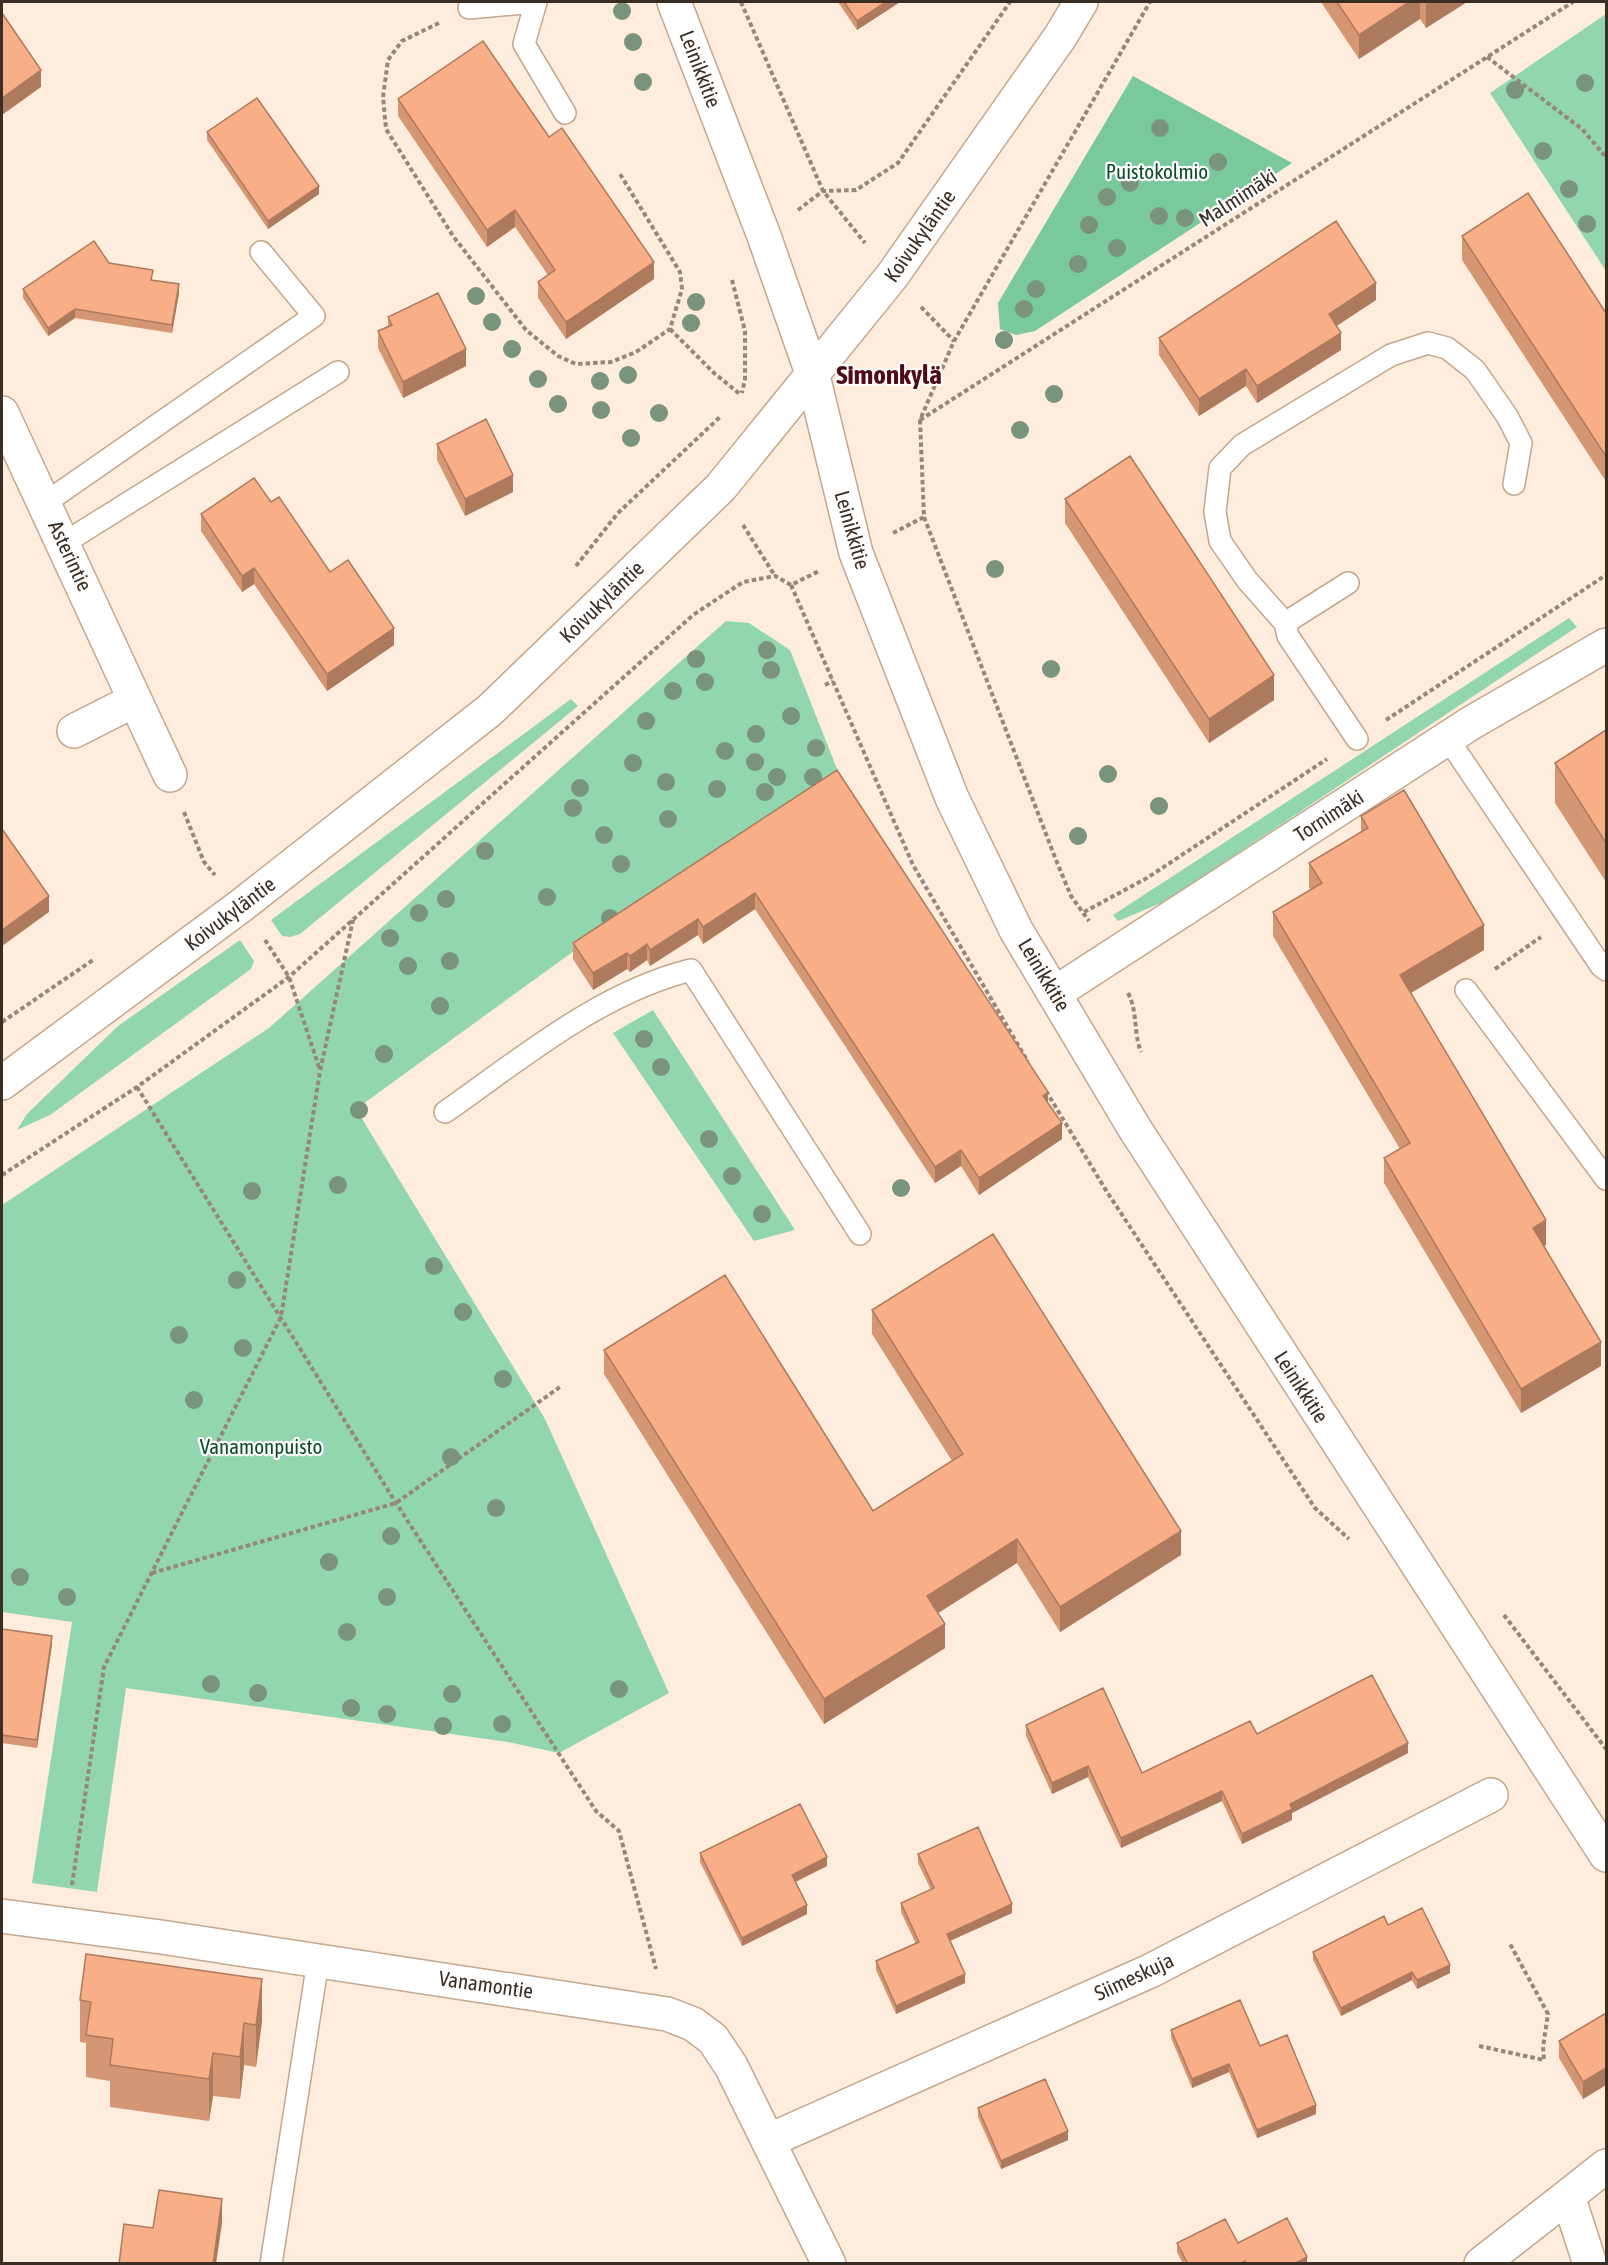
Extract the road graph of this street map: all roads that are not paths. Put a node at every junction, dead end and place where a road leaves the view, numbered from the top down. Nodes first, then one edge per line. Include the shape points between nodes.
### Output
1 (536, 2) edge
2 (674, 2) edge
3 (1081, 2) edge
4 (469, 8) road end
5 (565, 112) dead end
6 (261, 252) dead end
7 (338, 372) dead end
8 (813, 376) junction
9 (2, 413) edge
10 (1514, 484) dead end
11 (45, 503) junction
12 (64, 543) junction
13 (1348, 583) dead end
14 (1285, 622) junction
15 (1606, 645) edge
16 (135, 700) junction
17 (74, 731) dead end
18 (1357, 739) dead end
19 (1448, 739) junction
20 (170, 775) road end
21 (1605, 966) edge
22 (1466, 990) road end
23 (1055, 993) junction
24 (2, 1083) edge
25 (445, 1112) dead end
26 (1606, 1179) edge
27 (861, 1234) dead end
28 (1491, 1795) dead end
29 (1606, 1855) edge
30 (2, 1916) edge
31 (318, 1961) junction
32 (768, 2141) junction
33 (1606, 2166) edge
34 (1568, 2196) junction
35 (271, 2264) edge
36 (829, 2264) edge
37 (1481, 2264) edge
38 (1590, 2264) edge

1 - 4 lane
1 - 5 lane via 524,44
2 - 8 street, Leinikkitie
3 - 8 street, Koivukyläntie via 892,276
6 - 11 lane via 314,316
7 - 12 lane
8 - 23 street, Leinikkitie via 856,553 952,798 1016,930
8 - 24 street, Koivukyläntie via 721,487 490,710 242,905
9 - 11 street, Asterintie
10 - 14 lane via 1521,443 1475,370 1447,348 1428,343 1391,355 1242,445 1220,468 1215,512 1220,541 1247,580
11 - 12 street, Asterintie
12 - 16 street, Asterintie
13 - 14 lane
14 - 18 lane via 1288,636
15 - 19 street, Tornimäki
16 - 17 street
16 - 20 street, Asterintie
19 - 21 lane via 1568,918
19 - 23 street, Tornimäki
22 - 26 lane
23 - 29 street, Leinikkitie via 1135,1130
25 - 27 lane via 568,1026 657,978 691,970
28 - 32 street, Siimeskuja via 1150,1971
30 - 31 street, Vanamontie
31 - 32 street, Vanamontie via 667,2014 693,2024 713,2039 731,2066
31 - 35 lane
32 - 36 street, Vanamontie
33 - 34 street
34 - 37 street
34 - 38 street

